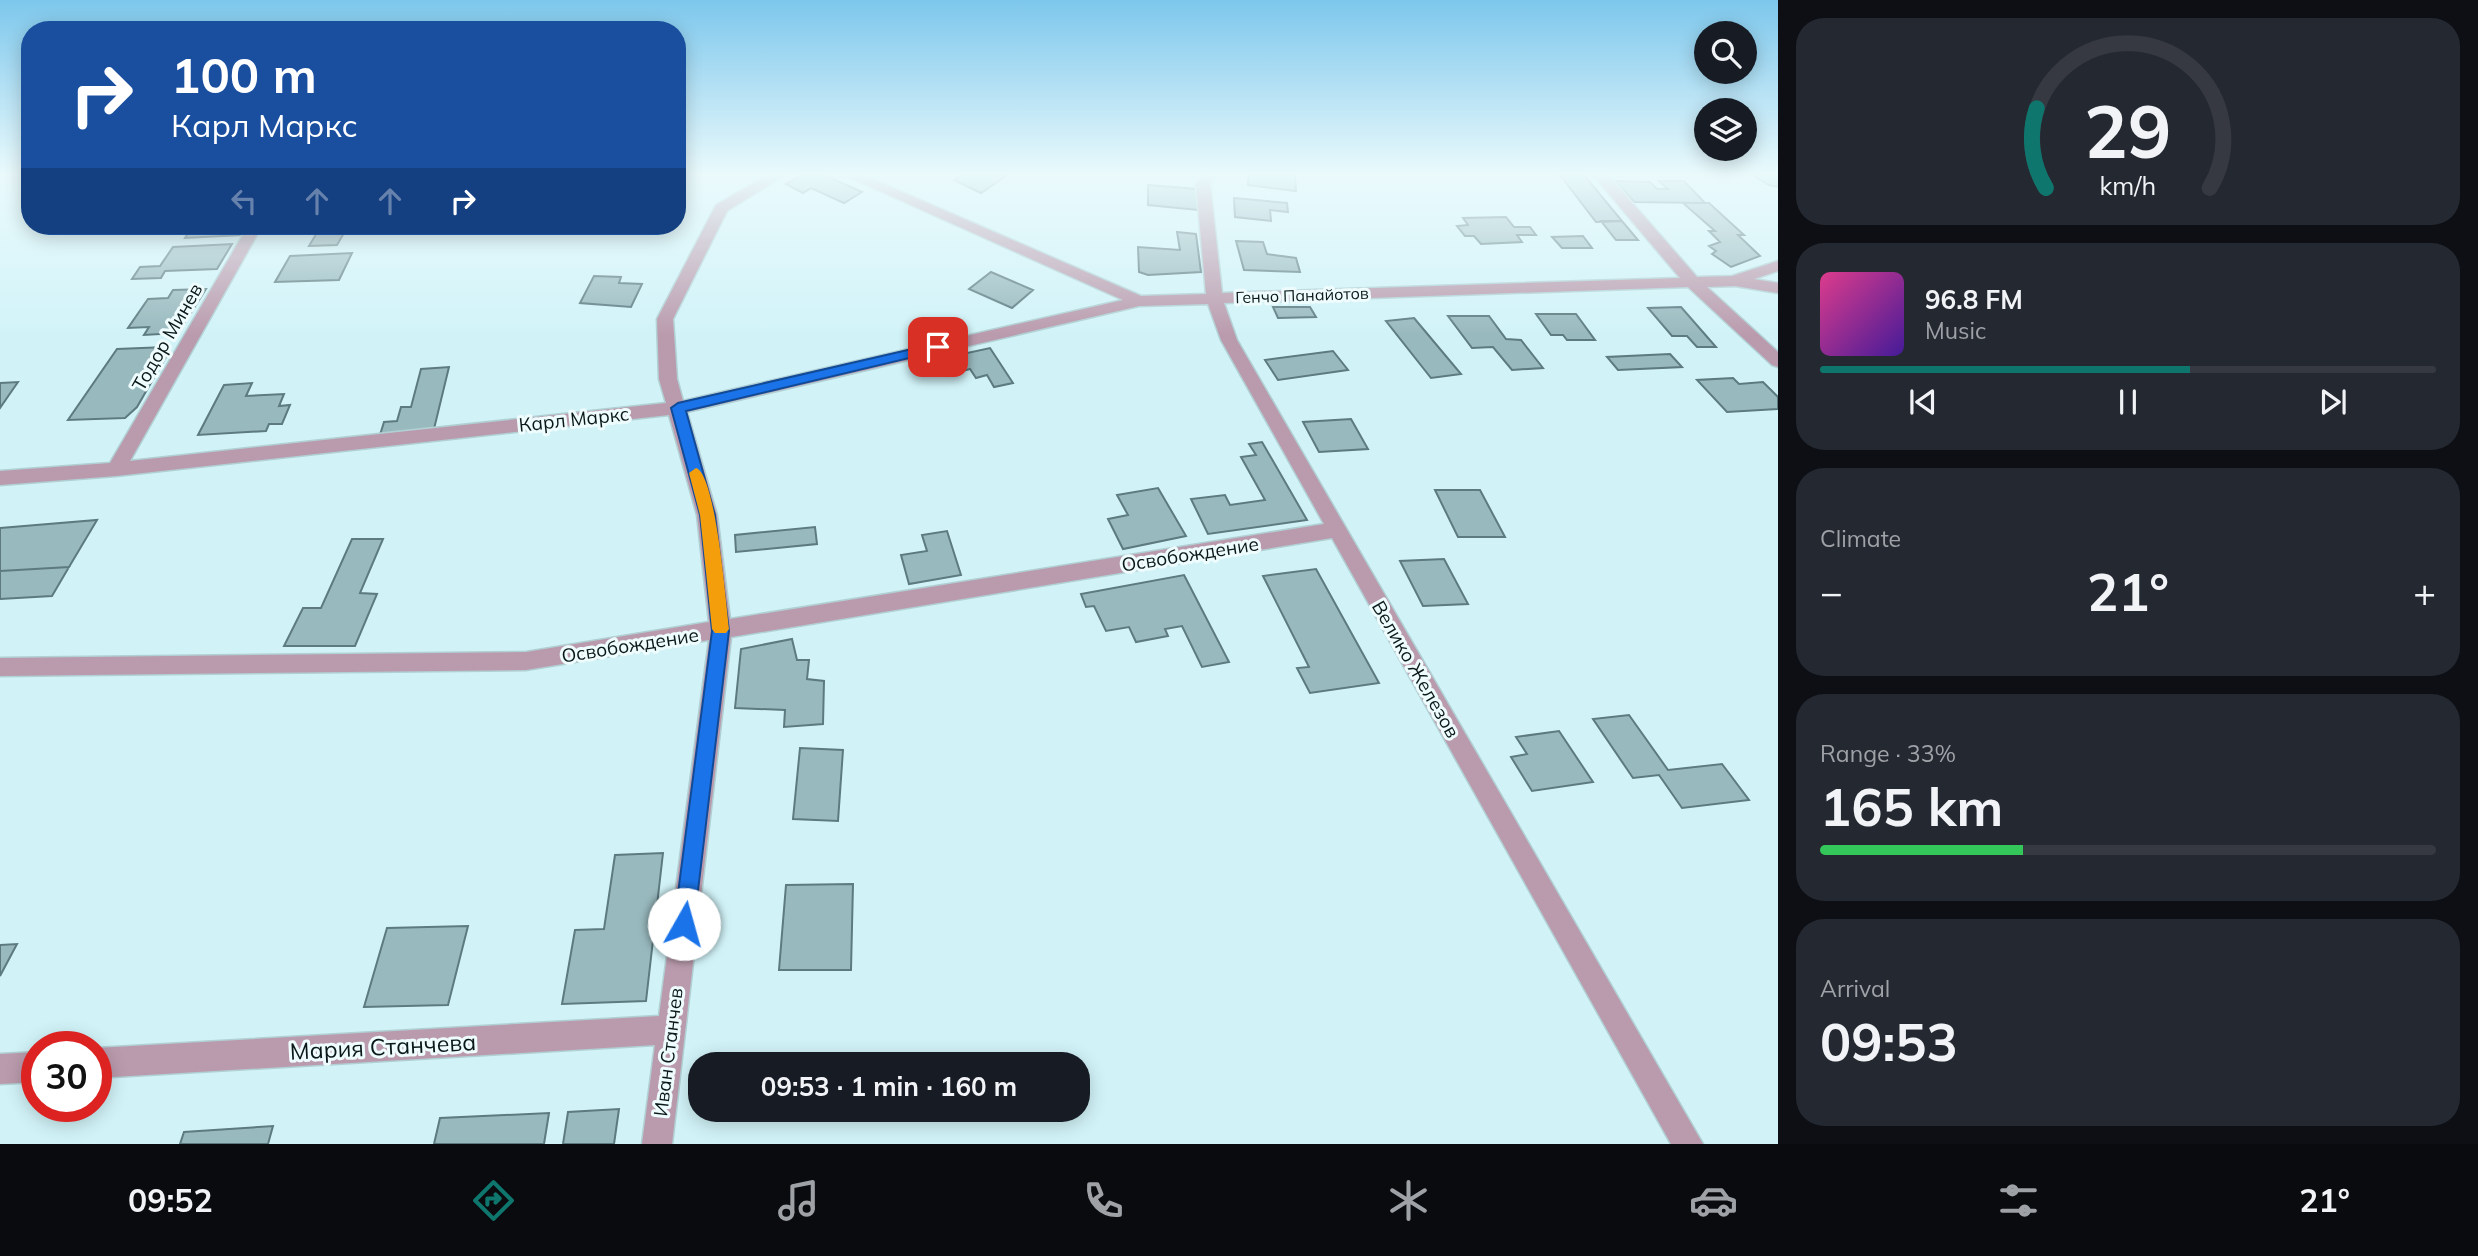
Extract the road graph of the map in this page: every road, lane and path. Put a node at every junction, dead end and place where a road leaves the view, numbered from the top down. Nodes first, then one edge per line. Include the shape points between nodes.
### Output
1 (711, 228) edge
2 (973, 228) edge
3 (1207, 228) edge
4 (1646, 228) edge
5 (250, 235) edge
6 (1778, 266) edge
7 (1735, 281) junction
8 (1693, 283) junction
9 (1778, 288) edge
10 (1214, 297) junction
11 (1139, 301) junction
12 (1778, 361) edge
13 (678, 408) junction
14 (116, 469) junction
15 (0, 478) edge
16 (1337, 530) junction
17 (721, 631) junction
18 (0, 667) edge
19 (671, 1030) junction
20 (112, 1062) edge
21 (21, 1068) edge
22 (0, 1069) edge
23 (657, 1144) edge
24 (1688, 1144) edge

1 - 13 street, Иван Станчев via 665,319 668,379
2 - 11 street, Генчо Панайотов
3 - 10 street, Велико Железов
4 - 8 street
5 - 14 street, Тодор Минев
6 - 7 street
7 - 8 street, Генчо Панайотов
7 - 9 street, Генчо Панайотов
8 - 10 street, Генчо Панайотов
8 - 12 street
10 - 11 street, Генчо Панайотов
10 - 16 street, Велико Железов via 1229,340
11 - 13 street, Карл Маркс
13 - 14 street, Карл Маркс
13 - 17 street, Иван Станчев via 707,515
14 - 15 street, Карл Маркс
16 - 17 street, Освобождение
16 - 24 street, Велико Железов
17 - 18 street, Освобождение via 526,661
17 - 19 street, Иван Станчев
19 - 20 street, Мария Станчева
19 - 23 street, Иван Станчев
21 - 22 street

